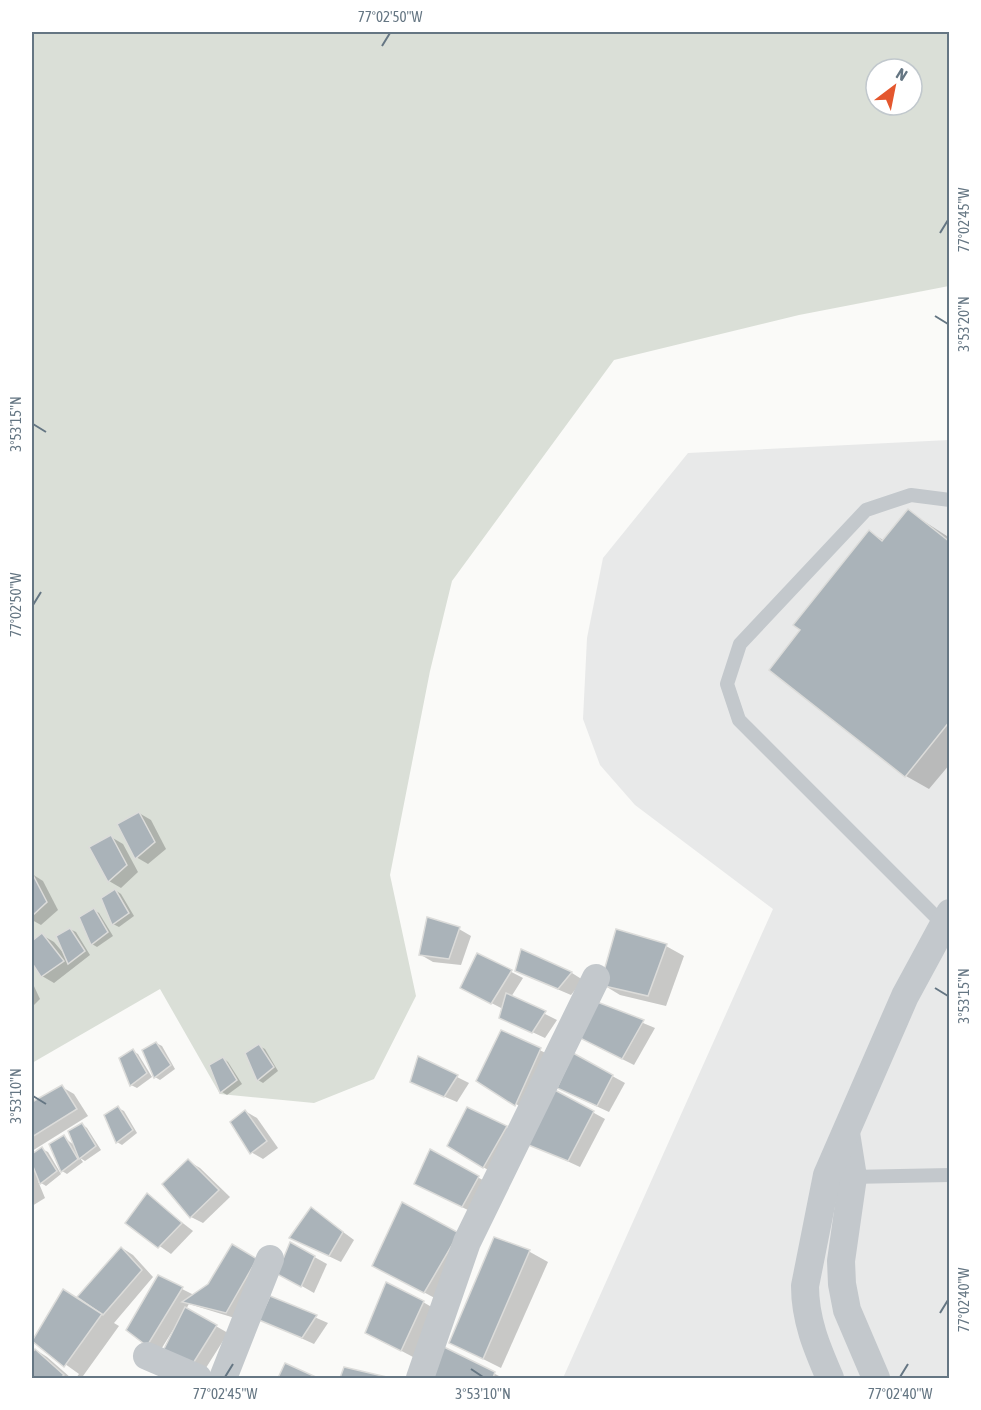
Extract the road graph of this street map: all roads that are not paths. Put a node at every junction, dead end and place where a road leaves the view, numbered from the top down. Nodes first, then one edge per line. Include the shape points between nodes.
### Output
1 (950, 500) edge
2 (946, 918) edge
3 (596, 978) dead end
4 (950, 1175) edge
5 (840, 1176) junction
6 (270, 1260) dead end
7 (147, 1356) dead end
8 (198, 1378) edge
9 (223, 1378) edge
10 (420, 1378) edge
11 (830, 1378) edge
12 (876, 1378) edge

1 - 2 lane via 911,495 866,510 740,644 727,684 740,720
2 - 5 street via 905,996 846,1133
3 - 10 street via 467,1242
4 - 5 lane
5 - 11 street via 805,1286 808,1323
5 - 12 street via 842,1284 847,1310
6 - 9 street
7 - 8 street

